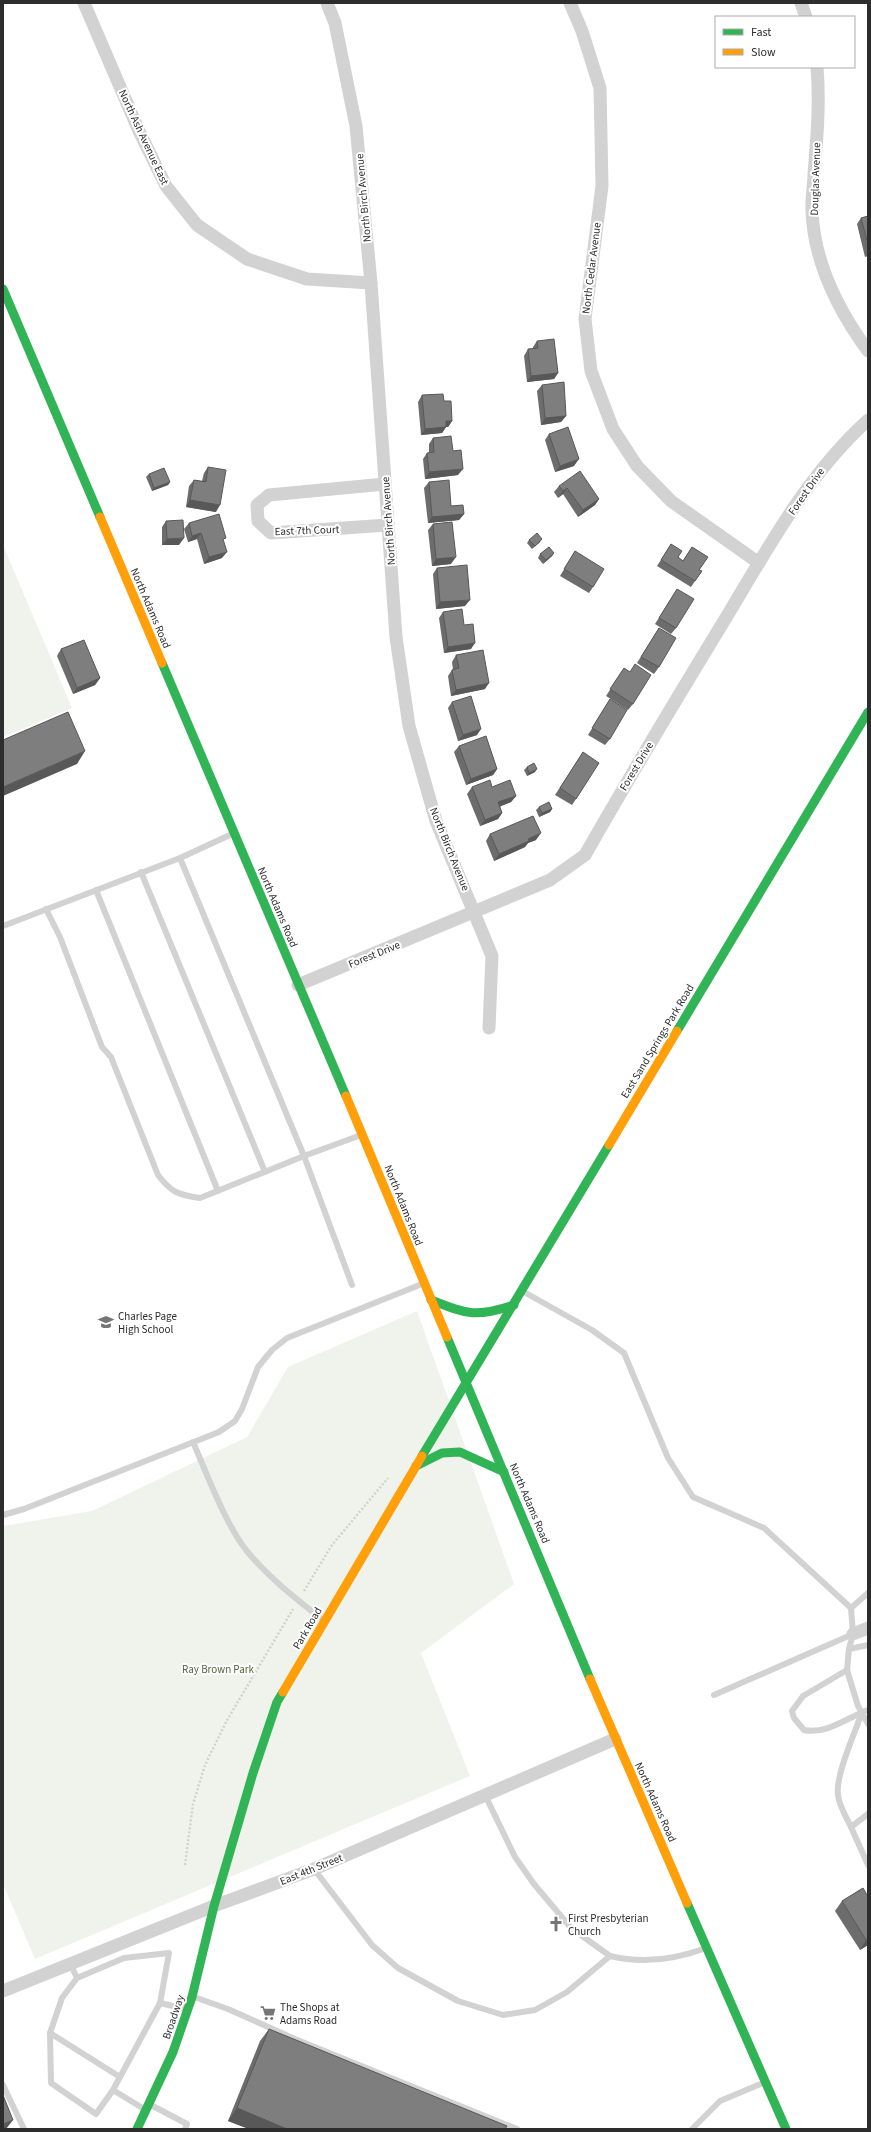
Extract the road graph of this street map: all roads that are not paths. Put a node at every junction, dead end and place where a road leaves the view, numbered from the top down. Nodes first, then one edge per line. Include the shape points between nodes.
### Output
1 (84, 3) edge
2 (327, 3) edge
3 (570, 3) edge
4 (801, 3) edge
5 (806, 16) edge
6 (817, 68) edge
7 (371, 283) junction
8 (3, 289) edge
9 (868, 351) edge
10 (868, 420) edge
11 (385, 484) junction
12 (388, 525) junction
13 (759, 563) junction
14 (868, 712) edge
15 (234, 834) junction
16 (180, 858) junction
17 (141, 872) junction
18 (96, 890) junction
19 (46, 909) junction
20 (475, 912) junction
21 (3, 926) edge
22 (298, 985) junction
23 (489, 1028) dead end
24 (362, 1135) junction
25 (304, 1156) junction
26 (265, 1172) junction
27 (218, 1191) junction
28 (424, 1283) junction
29 (352, 1285) dead end
30 (522, 1291) junction
31 (431, 1300) junction
32 (514, 1305) junction
33 (466, 1382) junction
34 (193, 1442) junction
35 (416, 1466) junction
36 (504, 1472) junction
37 (3, 1515) edge
38 (868, 1593) edge
39 (851, 1608) junction
40 (324, 1621) junction
41 (868, 1628) edge
42 (853, 1634) junction
43 (868, 1645) edge
44 (849, 1649) junction
45 (847, 1670) junction
46 (714, 1695) dead end
47 (865, 1711) edge
48 (868, 1724) edge
49 (615, 1739) junction
50 (485, 1795) junction
51 (868, 1814) edge
52 (851, 1827) junction
53 (868, 1865) edge
54 (314, 1869) junction
55 (214, 1906) junction
56 (708, 1947) junction
57 (610, 1956) junction
58 (70, 1963) junction
59 (77, 1978) junction
60 (3, 1992) edge
61 (192, 1997) junction
62 (160, 2003) junction
63 (188, 2009) junction
64 (50, 2033) junction
65 (120, 2077) junction
66 (765, 2082) junction
67 (3, 2085) edge
68 (113, 2090) junction
69 (148, 2107) junction
70 (24, 2129) edge
71 (137, 2129) edge
72 (185, 2129) edge
73 (517, 2129) edge
74 (692, 2129) edge
75 (786, 2129) edge

1 - 7 street, North Ash Avenue East via 159,173 166,186 197,225 247,259 307,279
2 - 7 street, North Birch Avenue via 335,23 356,126
3 - 13 street, North Cedar Avenue via 600,88 602,186 585,319 591,371 613,429 637,466 672,501
4 - 5 street
6 - 9 street, Douglas Avenue via 819,108 812,211 820,258 836,301
7 - 11 street, North Birch Avenue
8 - 15 main road, North Adams Road
10 - 13 street, Forest Drive via 827,461 803,493
11 - 12 street, North Birch Avenue
11 - 12 street, East 7th Court via 269,495 257,505 258,521 271,533
12 - 20 street, North Birch Avenue via 396,637 409,726 436,821
13 - 20 street, Forest Drive via 585,855 550,880
14 - 30 main road, East Sand Springs Park Road
15 - 16 lane
15 - 22 main road, North Adams Road
16 - 17 lane
16 - 25 lane
17 - 18 lane
17 - 26 lane
18 - 19 lane
18 - 27 lane
19 - 21 lane
19 - 27 lane via 60,937 102,1047 111,1057 158,1175 169,1189 183,1196 200,1198
20 - 22 street, Forest Drive
20 - 23 street, North Birch Avenue via 492,956
22 - 24 main road, North Adams Road
24 - 25 lane
24 - 28 main road, North Adams Road
25 - 26 lane
25 - 29 lane
26 - 27 lane
28 - 31 main road, North Adams Road
28 - 34 lane via 287,1338 272,1350 258,1367 242,1409 234,1422 219,1432
30 - 32 main road, East Sand Springs Park Road
30 - 39 lane via 592,1330 624,1353 668,1458 693,1497 764,1528
31 - 32 main road via 466,1314 476,1315 489,1314
31 - 33 main road, North Adams Road
32 - 33 main road, East Sand Springs Park Road
33 - 35 main road, Park Road
33 - 36 main road, North Adams Road
34 - 37 lane
34 - 40 lane via 216,1495 245,1548 277,1584
35 - 36 main road via 442,1453 460,1452
35 - 40 main road, Park Road
36 - 49 main road, North Adams Road
38 - 39 lane
39 - 42 lane
40 - 55 main road, Park Road via 277,1702
41 - 42 street
42 - 44 lane
42 - 46 lane
43 - 44 lane
44 - 45 lane
45 - 47 lane
45 - 47 lane via 803,1696 792,1711 794,1718 804,1730 815,1731 826,1729
47 - 48 lane
47 - 52 lane via 841,1768 838,1795
49 - 50 street, East 4th Street
49 - 56 main road, North Adams Road
50 - 54 street, East 4th Street
50 - 57 lane via 516,1857 534,1884 571,1928
51 - 52 lane
52 - 53 lane
54 - 55 street, East 4th Street
54 - 57 lane via 372,1945 398,1968 458,2001 503,2015 535,2010 567,1992
55 - 58 street, East 4th Street
55 - 61 main road, Broadway
56 - 57 lane via 668,1959 629,1961
56 - 66 main road, North Adams Road
58 - 59 lane
58 - 60 street, East 4th Street
59 - 62 lane via 124,1958 169,1953
59 - 64 lane via 62,1998
61 - 63 main road, Broadway
61 - 73 lane via 228,2009
62 - 63 lane
62 - 65 lane
63 - 69 main road, Broadway via 173,2052
64 - 65 lane
64 - 68 lane via 51,2083 96,2114
65 - 68 lane
66 - 74 lane via 720,2101
66 - 75 main road, North Adams Road
67 - 70 lane
68 - 69 lane
69 - 71 main road, Broadway
69 - 72 lane via 187,2124

